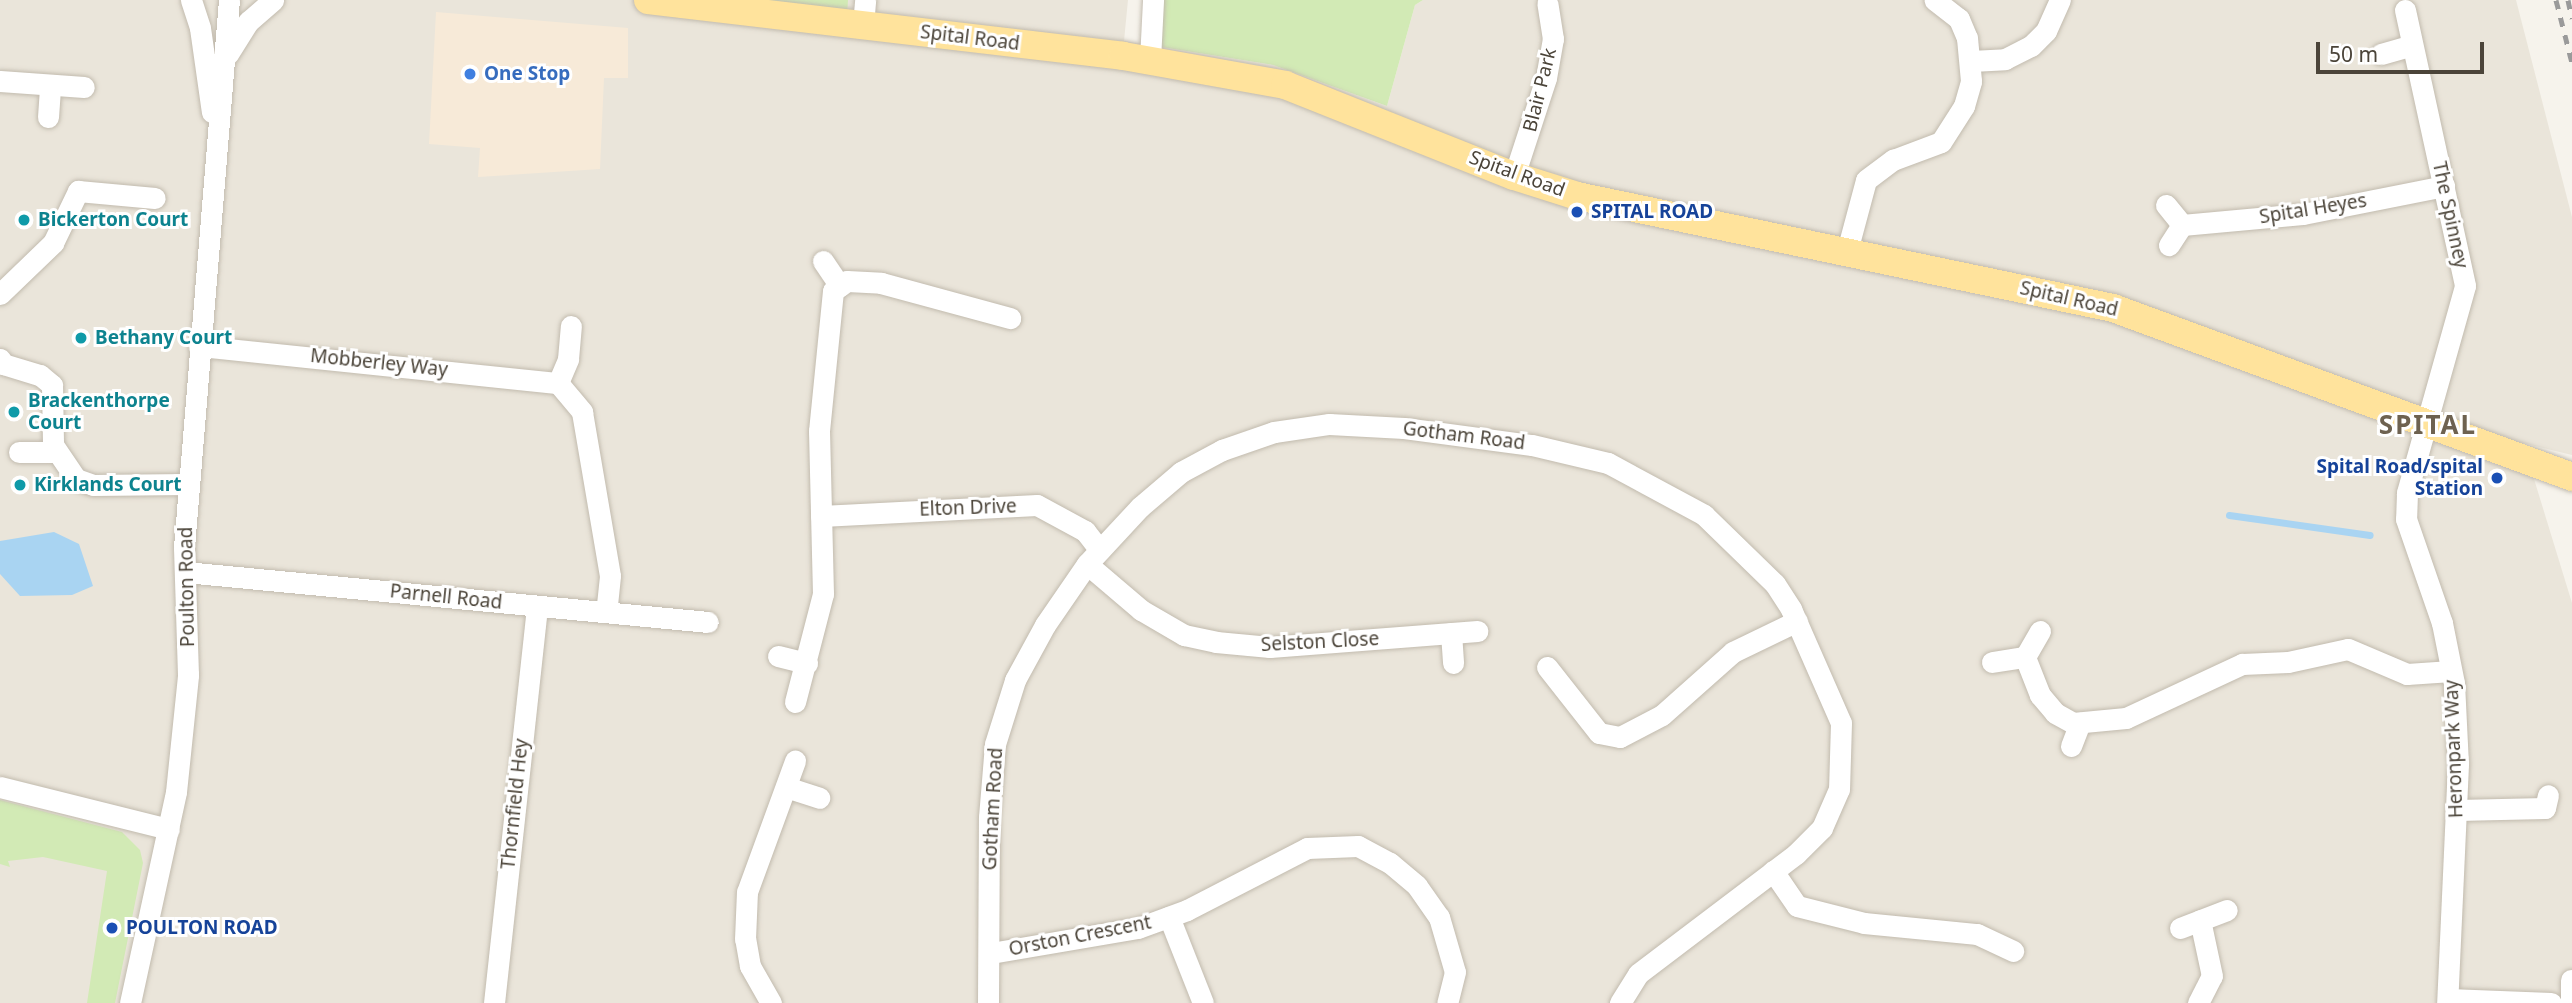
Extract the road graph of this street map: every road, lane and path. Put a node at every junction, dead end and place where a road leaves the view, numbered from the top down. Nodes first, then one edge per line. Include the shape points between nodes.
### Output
1 (191, 0) edge
2 (229, 0) edge
3 (273, 0) edge
4 (648, 0) edge
5 (1153, 0) edge
6 (1936, 0) edge
7 (2060, 0) edge
8 (1547, 3) dead end
9 (2405, 10) dead end
10 (864, 13) edge
11 (2412, 45) junction
12 (2381, 54) dead end
13 (1150, 60) junction
14 (1971, 61) junction
15 (223, 68) junction
16 (0, 81) edge
17 (50, 85) junction
18 (84, 87) dead end
19 (48, 117) dead end
20 (217, 152) junction
21 (1514, 176) junction
22 (2444, 186) junction
23 (155, 198) dead end
24 (2166, 205) dead end
25 (2182, 225) junction
26 (2169, 245) dead end
27 (1847, 251) junction
28 (823, 261) dead end
29 (839, 286) junction
30 (0, 293) edge
31 (1010, 318) dead end
32 (571, 326) dead end
33 (199, 345) junction
34 (0, 359) edge
35 (558, 383) junction
36 (2428, 425) junction
37 (19, 452) dead end
38 (57, 452) junction
39 (2572, 477) edge
40 (189, 484) junction
41 (821, 516) junction
42 (1094, 557) junction
43 (185, 572) junction
44 (537, 606) junction
45 (606, 612) junction
46 (1797, 621) junction
47 (708, 622) dead end
48 (1477, 631) dead end
49 (2040, 631) dead end
50 (1451, 633) junction
51 (778, 656) dead end
52 (2025, 657) junction
53 (1992, 662) dead end
54 (807, 663) junction
55 (1453, 663) dead end
56 (1547, 667) dead end
57 (2451, 671) junction
58 (795, 702) dead end
59 (2080, 723) junction
60 (2071, 746) dead end
61 (794, 761) dead end
62 (0, 787) edge
63 (786, 787) junction
64 (2548, 794) dead end
65 (819, 798) dead end
66 (2456, 810) junction
67 (169, 829) junction
68 (1773, 871) junction
69 (2227, 910) dead end
70 (1169, 917) junction
71 (2013, 951) dead end
72 (991, 953) junction
73 (2571, 980) edge
74 (2447, 1001) edge
75 (130, 1003) edge
76 (494, 1003) edge
77 (771, 1003) edge
78 (988, 1003) edge
79 (1203, 1003) edge
80 (1447, 1003) edge
81 (1620, 1003) edge
82 (2198, 1003) edge
83 (2551, 1003) edge
84 (2571, 1003) edge

1 - 20 street via 200,28
2 - 15 street, Poulton Road
3 - 15 street via 243,30
4 - 10 main road, Spital Road
5 - 13 street
6 - 14 street via 1959,19
7 - 14 street via 2046,31 2031,46 2005,59
8 - 21 street, Blair Park via 1553,39 1546,78
9 - 11 street, The Spinney
10 - 13 main road, Spital Road
11 - 12 street
11 - 22 street, The Spinney
13 - 21 main road, Spital Road via 1285,85
14 - 27 street via 1964,106 1941,142 1893,160 1866,180
15 - 20 street, Poulton Road
16 - 17 street
17 - 18 street
17 - 19 street
20 - 33 street, Poulton Road
21 - 27 main road, Spital Road via 1577,196
22 - 25 street, Spital Heyes via 2303,214
22 - 36 street, The Spinney via 2465,286
23 - 30 street via 78,191 53,243
24 - 25 street
25 - 26 street
27 - 36 main road, Spital Road via 2113,308 2254,356
28 - 29 street
29 - 31 street via 847,281 881,283
29 - 41 street via 833,291 825,346 818,431
32 - 35 street via 568,359
33 - 35 street, Mobberley Way
33 - 40 street, Poulton Road
34 - 38 street via 3,364 40,375 52,386
35 - 45 street via 582,412 610,576
36 - 39 main road, Spital Road
36 - 57 street, Heronpark Way via 2407,493 2406,519 2442,624
37 - 38 street
38 - 40 street via 76,479 93,485
40 - 43 street, Poulton Road
41 - 42 street, Elton Drive via 1037,505 1085,531
41 - 54 street via 823,594
42 - 46 street, Gotham Road via 1181,472 1222,450 1274,432 1329,424 1404,428 1532,445 1619,468 1704,515 1775,584
42 - 50 street, Selston Close via 1141,610 1184,635 1216,642 1270,647
42 - 72 street, Gotham Road via 1015,680 995,744 989,817
43 - 44 street, Parnell Road
43 - 67 street, Poulton Road via 188,675
44 - 45 street, Parnell Road
44 - 76 street, Thornfield Hey
45 - 47 street, Parnell Road
46 - 56 street via 1733,652 1662,715 1620,737 1599,733
46 - 68 street, Gotham Road via 1840,723 1843,759 1839,789 1822,828
48 - 50 street, Selston Close
49 - 52 street
50 - 55 street
51 - 54 street
52 - 53 street
52 - 59 street via 2055,713
54 - 58 street
57 - 59 street via 2407,674 2348,649 2288,662 2242,664 2126,718
57 - 66 street, Heronpark Way
59 - 60 street
61 - 63 street
62 - 67 street
63 - 65 street
63 - 77 street via 747,892 744,939 750,966
64 - 66 street via 2545,808
66 - 74 street, Heronpark Way
67 - 75 street, Poulton Road
68 - 71 street via 1797,906 1864,923 1979,926
68 - 81 street, Gotham Road via 1638,974
69 - 82 street via 2190,924 2212,976
70 - 72 street, Orston Crescent via 1138,928
70 - 79 street, Orston Crescent
70 - 80 street, Orston Crescent via 1307,848 1358,846 1390,863 1417,886 1439,918 1455,972
72 - 78 street, Gotham Road
73 - 84 street
74 - 83 street, Heronpark Way

